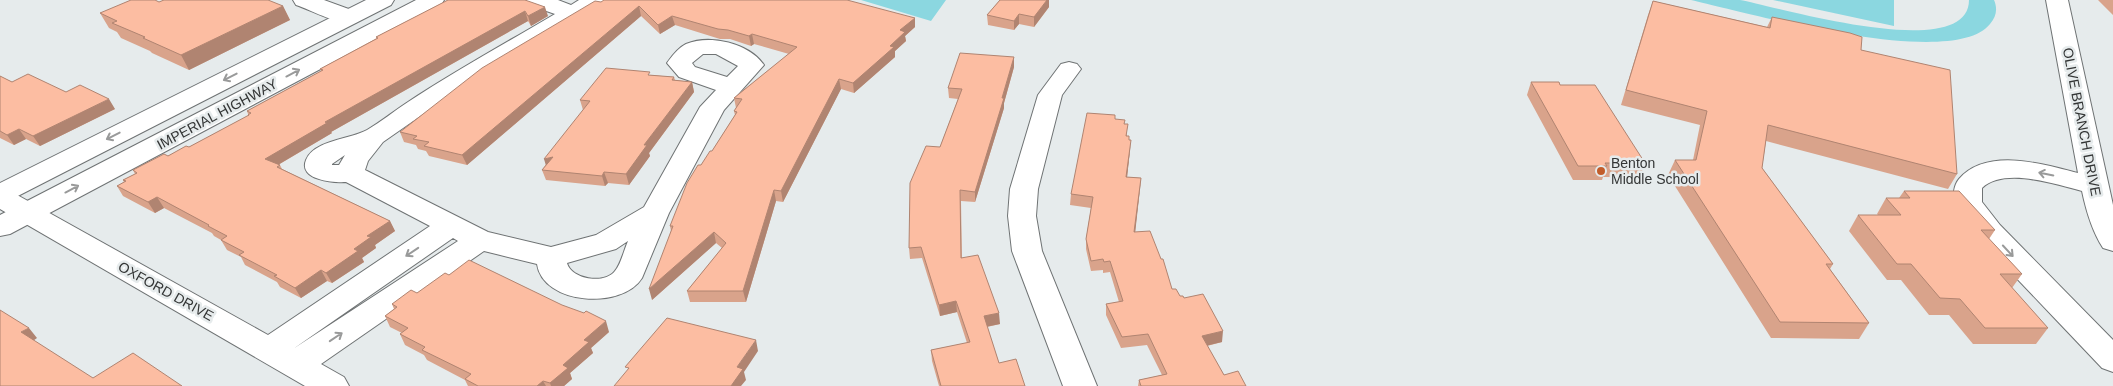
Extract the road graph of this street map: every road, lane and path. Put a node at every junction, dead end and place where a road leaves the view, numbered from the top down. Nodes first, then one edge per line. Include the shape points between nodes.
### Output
1 (304, 0) edge
2 (383, 0) edge
3 (433, 0) edge
4 (537, 0) edge
5 (595, 0) edge
6 (2057, 0) edge
7 (573, 13) junction
8 (349, 17) junction
9 (1069, 68) dead end
10 (732, 87) dead end
11 (2094, 185) junction
12 (0, 195) edge
13 (29, 212) junction
14 (654, 213) junction
15 (452, 225) junction
16 (0, 227) edge
17 (478, 240) junction
18 (2113, 241) edge
19 (552, 257) junction
20 (270, 349) junction
21 (2112, 360) edge
22 (296, 365) junction
23 (332, 386) edge
24 (1080, 386) edge

1 - 8 street
2 - 8 street, IMPERIAL HIGHWAY
13 -> 3 street, IMPERIAL HIGHWAY
4 - 7 street
5 - 7 street
6 - 11 street, OLIVE BRANCH DRIVE
7 - 15 street via 417,107 374,137 337,148 319,161 319,169 324,172 350,173
8 -> 12 street, IMPERIAL HIGHWAY
9 - 24 street via 1050,95 1024,189 1022,216 1027,251
10 - 14 street via 713,107
11 - 18 street, OLIVE BRANCH DRIVE
11 -> 21 street via 2040,172 1995,170 1980,175 1968,186 1968,203 1990,232
12 - 13 street, OXFORD DRIVE
13 - 16 street, IMPERIAL HIGHWAY
13 - 20 street, OXFORD DRIVE
14 - 19 street via 606,242
14 - 19 street via 627,278 614,286 594,289 570,285 553,270
15 - 17 street
15 -> 20 street
17 - 19 street
22 -> 17 street
20 - 22 street, OXFORD DRIVE
22 - 23 street, OXFORD DRIVE

